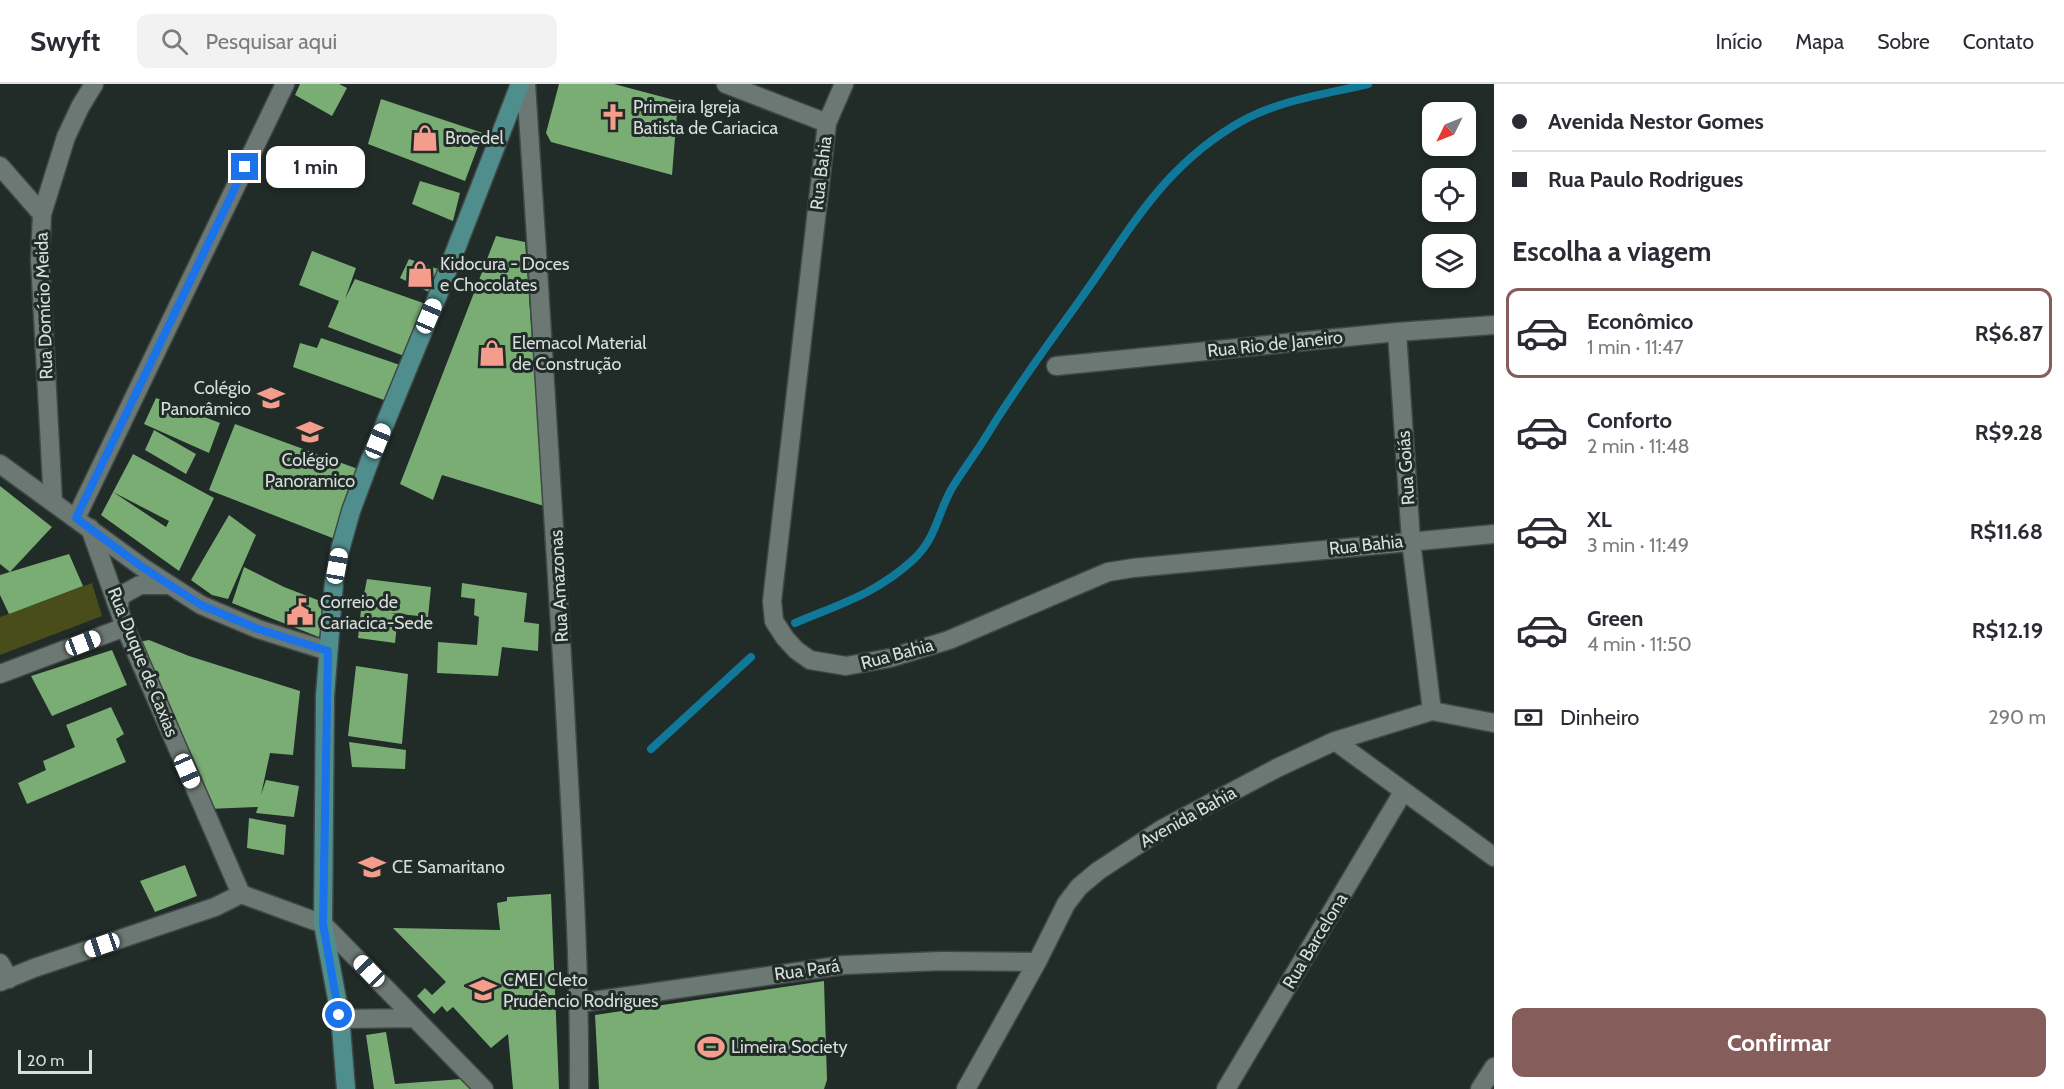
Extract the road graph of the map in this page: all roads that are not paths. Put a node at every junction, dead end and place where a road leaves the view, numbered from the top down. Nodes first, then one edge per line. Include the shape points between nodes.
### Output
1 (94, 84) edge
2 (285, 84) edge
3 (520, 84) edge
4 (526, 84) edge
5 (726, 84) edge
6 (844, 84) edge
7 (827, 123) junction
8 (0, 166) edge
9 (42, 214) junction
10 (1494, 325) edge
11 (1397, 332) junction
12 (1056, 366) dead end
13 (0, 464) edge
14 (53, 502) junction
15 (83, 523) junction
16 (1494, 534) edge
17 (1412, 541) junction
18 (170, 585) junction
19 (118, 608) junction
20 (125, 627) junction
21 (328, 651) junction
22 (0, 674) edge
23 (1432, 711) junction
24 (1494, 723) edge
25 (1335, 741) junction
26 (1403, 792) junction
27 (1494, 857) edge
28 (241, 894) junction
29 (323, 924) junction
30 (1037, 962) junction
31 (3, 975) edge
32 (579, 1003) junction
33 (415, 1018) junction
34 (340, 1019) junction
35 (1494, 1067) edge
36 (346, 1089) edge
37 (484, 1089) edge
38 (579, 1089) edge
39 (966, 1089) edge
40 (1226, 1089) edge
41 (1480, 1089) edge

1 - 9 street, Rua Domício Meida via 66,137
2 - 15 street
3 - 21 main road via 351,511 334,582
4 - 32 street, Rua Amazonas via 554,502
5 - 7 street
6 - 7 street, Rua Bahia
7 - 17 street, Rua Bahia via 772,601 774,621 785,638 810,660 846,666 890,658 949,640 1108,572
8 - 9 street
9 - 14 street, Rua Domício Meida via 40,260
10 - 11 street, Rua Rio de Janeiro
11 - 12 street, Rua Rio de Janeiro
11 - 17 street, Rua Goiás
13 - 14 street
14 - 15 street
15 - 18 street
15 - 19 street, Rua Duque de Caxias
16 - 17 street, Rua Bahia
17 - 23 street, Rua Goiás
18 - 19 street via 140,585 120,596
18 - 21 street via 210,609
19 - 20 street, Rua Duque de Caxias
20 - 22 street
20 - 28 street, Rua Duque de Caxias
21 - 29 main road
23 - 24 street
23 - 25 street, Avenida Bahia
25 - 26 street
25 - 30 street, Avenida Bahia via 1162,829 1098,871 1066,904
26 - 27 street
26 - 40 street, Rua Barcelona
28 - 29 street
28 - 31 street via 215,907 34,969
29 - 33 street
29 - 34 main road
30 - 32 street, Rua Pará via 844,965
30 - 39 street, Avenida Bahia
32 - 38 street, Rua Amazonas
33 - 34 street
33 - 37 street
34 - 36 main road
35 - 41 street

